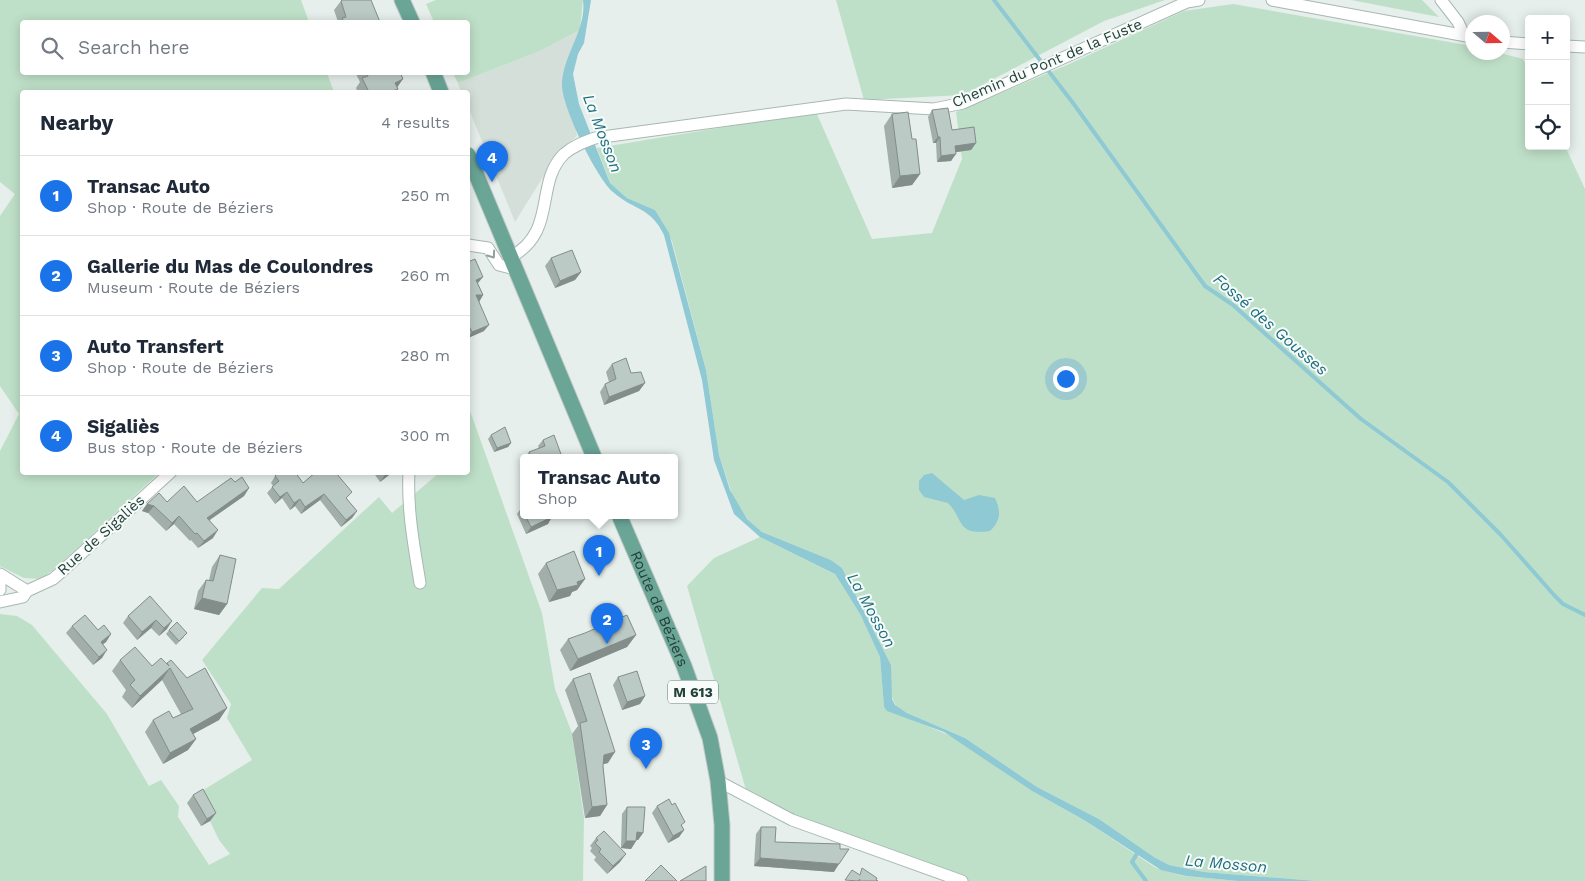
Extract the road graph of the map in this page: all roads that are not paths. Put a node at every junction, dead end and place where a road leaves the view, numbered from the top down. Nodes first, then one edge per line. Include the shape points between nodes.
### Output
1 (402, 0) edge
2 (1199, 0) edge
3 (1272, 0) edge
4 (1441, 0) edge
5 (411, 20) edge
6 (1465, 32) edge
7 (1465, 35) edge
8 (1510, 43) edge
9 (1525, 44) edge
10 (1570, 46) edge
11 (1585, 47) edge
12 (434, 75) edge
13 (440, 90) edge
14 (470, 160) edge
15 (470, 245) edge
16 (513, 263) junction
17 (593, 454) edge
18 (168, 475) edge
19 (409, 475) edge
20 (621, 519) edge
21 (0, 574) edge
22 (0, 579) edge
23 (420, 583) dead end
24 (0, 590) edge
25 (27, 591) junction
26 (0, 602) edge
27 (718, 781) junction
28 (722, 881) edge
29 (962, 881) edge

1 - 5 main road
2 - 16 street, Chemin du Pont de la Fuste via 1187,2 963,103 934,109 846,104 595,138 578,144 555,166 541,221 534,237
3 - 7 street
4 - 6 street
8 - 9 street
10 - 11 street
12 - 13 main road
14 - 16 main road
15 -> 16 street via 488,248 499,265
16 - 17 main road
18 - 25 street, Rue de Sigaliès via 60,573
19 - 23 street via 409,512
20 - 27 main road, Route de Béziers / M 613 via 684,666 710,738
21 - 25 street
22 - 24 street
25 - 26 street, Rue de Sigaliès via 23,597
27 - 28 main road, Route de Béziers / M 613
27 - 29 street via 792,820

